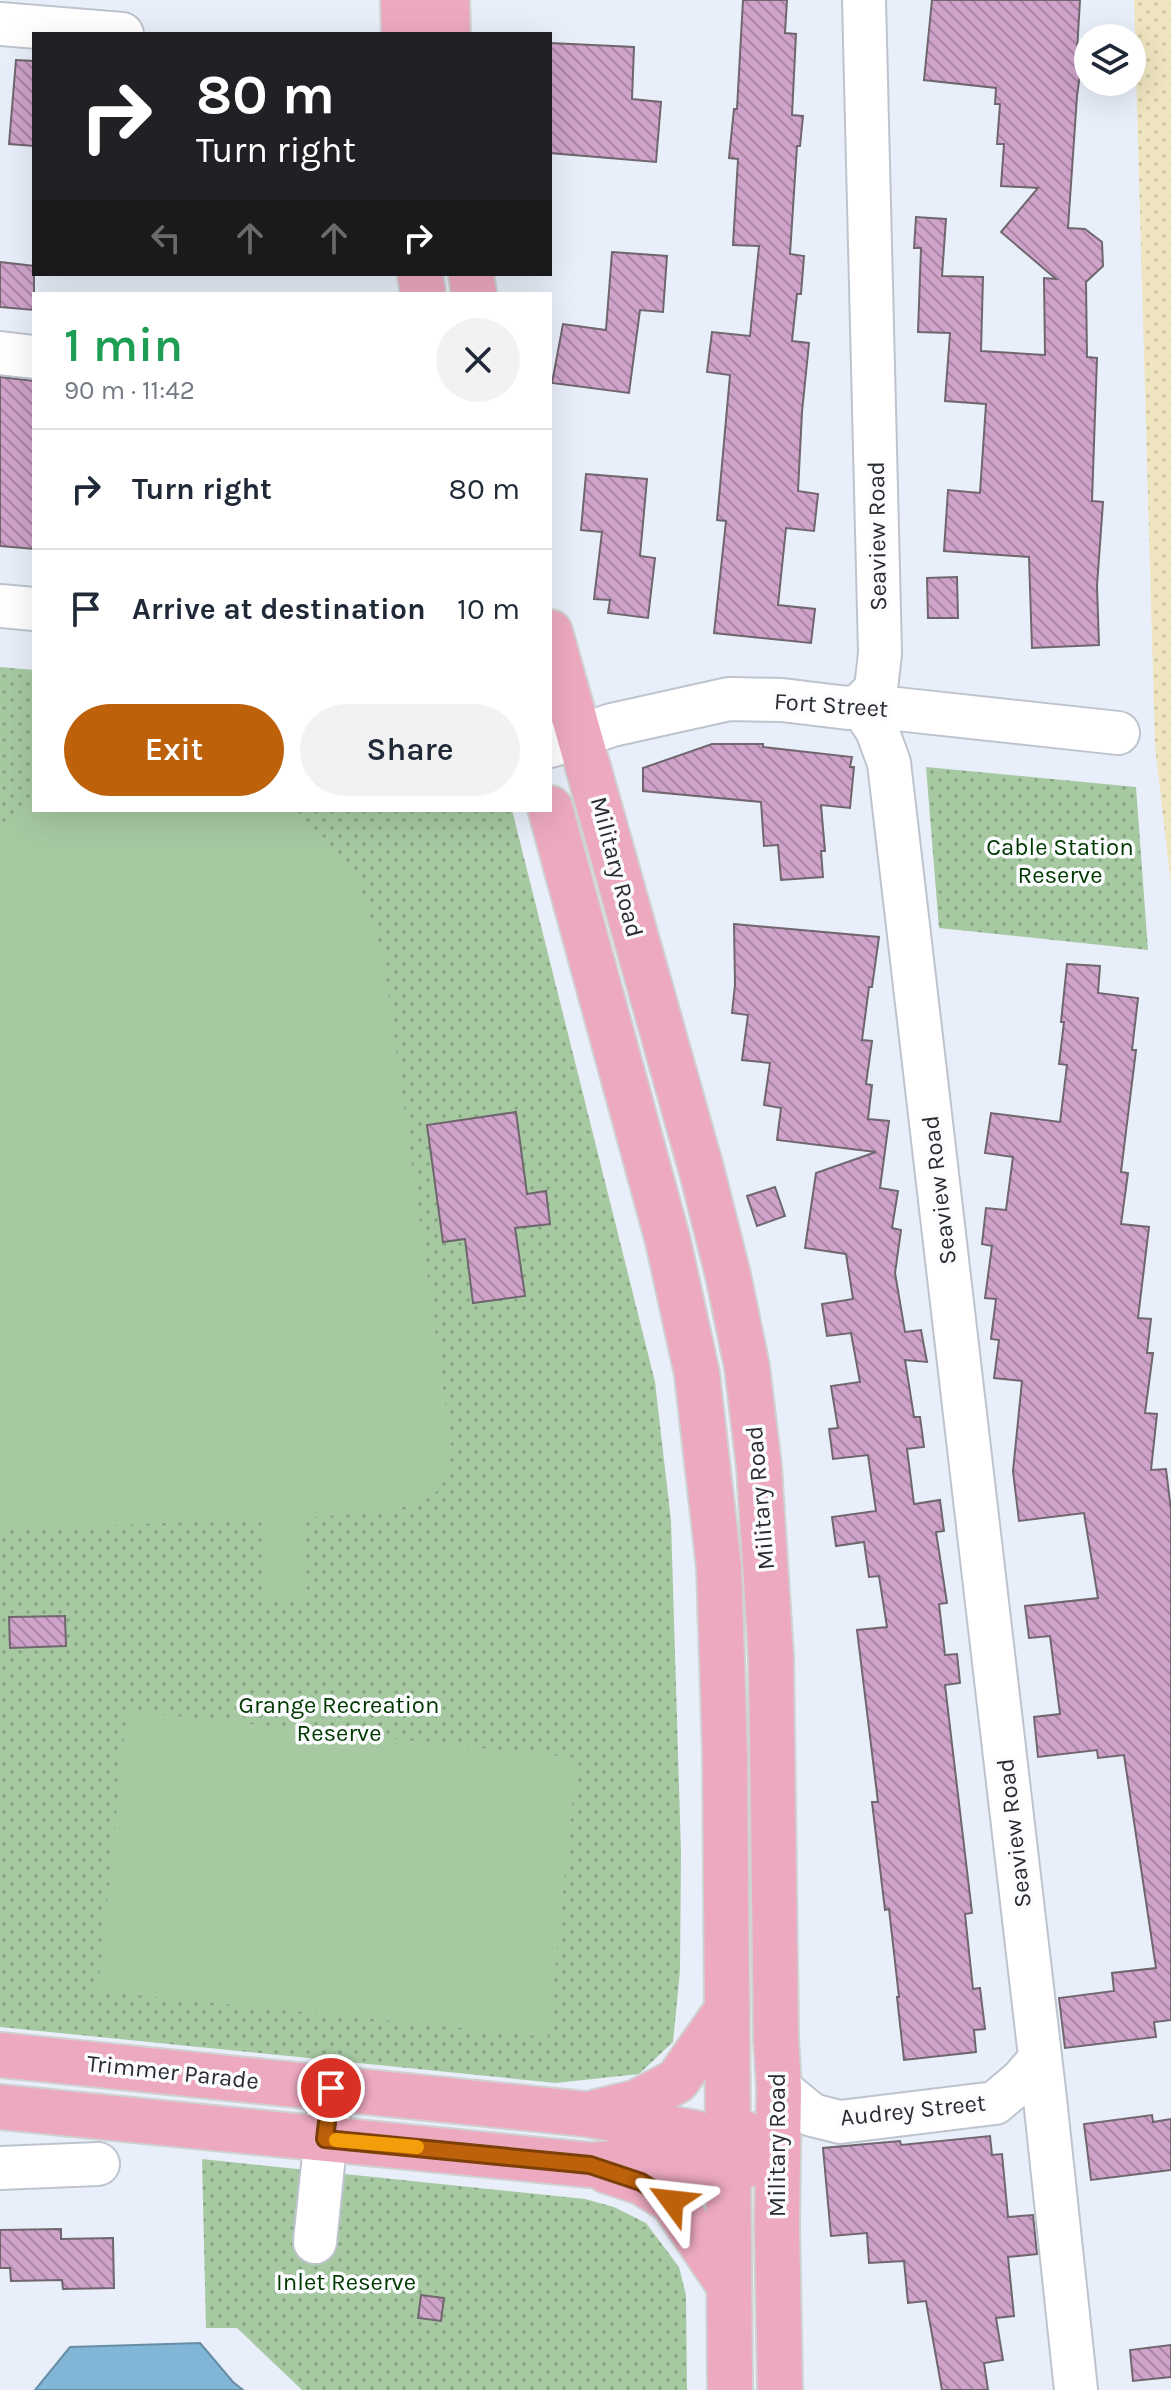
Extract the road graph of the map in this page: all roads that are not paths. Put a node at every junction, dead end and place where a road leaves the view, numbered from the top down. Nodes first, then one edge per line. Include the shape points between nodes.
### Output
1 (403, 0) edge
2 (447, 0) edge
3 (864, 0) edge
4 (0, 24) edge
5 (98, 32) edge
6 (404, 32) edge
7 (448, 32) edge
8 (0, 353) edge
9 (32, 357) edge
10 (0, 606) edge
11 (32, 609) edge
12 (552, 646) edge
13 (860, 705) junction
14 (1118, 733) dead end
15 (565, 740) edge
16 (551, 812) edge
17 (726, 2011) junction
18 (776, 2038) junction
19 (0, 2055) edge
20 (1040, 2059) junction
21 (331, 2088) junction
22 (779, 2088) junction
23 (8, 2107) edge
24 (585, 2114) junction
25 (325, 2139) junction
26 (729, 2152) junction
27 (98, 2164) dead end
28 (590, 2165) junction
29 (6, 2168) edge
30 (777, 2224) junction
31 (315, 2242) dead end
32 (728, 2284) junction
33 (730, 2390) edge
34 (780, 2390) edge
35 (1076, 2390) edge

1 - 6 main road
2 - 7 main road
3 - 13 street, Seaview Road via 880,653 876,689
4 - 5 street
8 - 9 street
10 - 11 street
12 - 15 main road, Military Road
13 - 14 street, Fort Street
13 - 15 street, Fort Street via 729,699
13 - 20 street, Seaview Road via 877,730 889,763
15 - 18 main road, Military Road via 713,1216 747,1367 770,1643
16 - 17 main road, Military Road via 668,1241 697,1374 719,1567
17 - 24 main road, Trimmer Parade via 677,2081 637,2102
17 - 26 main road, Military Road
18 - 22 main road, Military Road
18 - 26 main road via 756,2087 756,2109 747,2133
19 - 21 main road, Trimmer Parade
20 - 22 street, Audrey Street via 995,2103 840,2122 812,2115
20 - 35 street, Seaview Road
21 - 24 main road, Trimmer Parade
21 - 25 street
22 - 30 main road, Military Road
23 - 25 main road
23 - 29 street
24 - 26 main road, Trimmer Parade via 696,2133
25 - 28 main road
25 - 31 street
26 - 28 main road via 701,2167 640,2161
26 - 30 main road, Trimmer Parade via 743,2164
26 - 32 main road, Military Road
27 - 29 street
28 - 32 main road via 641,2182 672,2201
30 - 34 main road, Military Road
32 - 33 main road, Military Road

